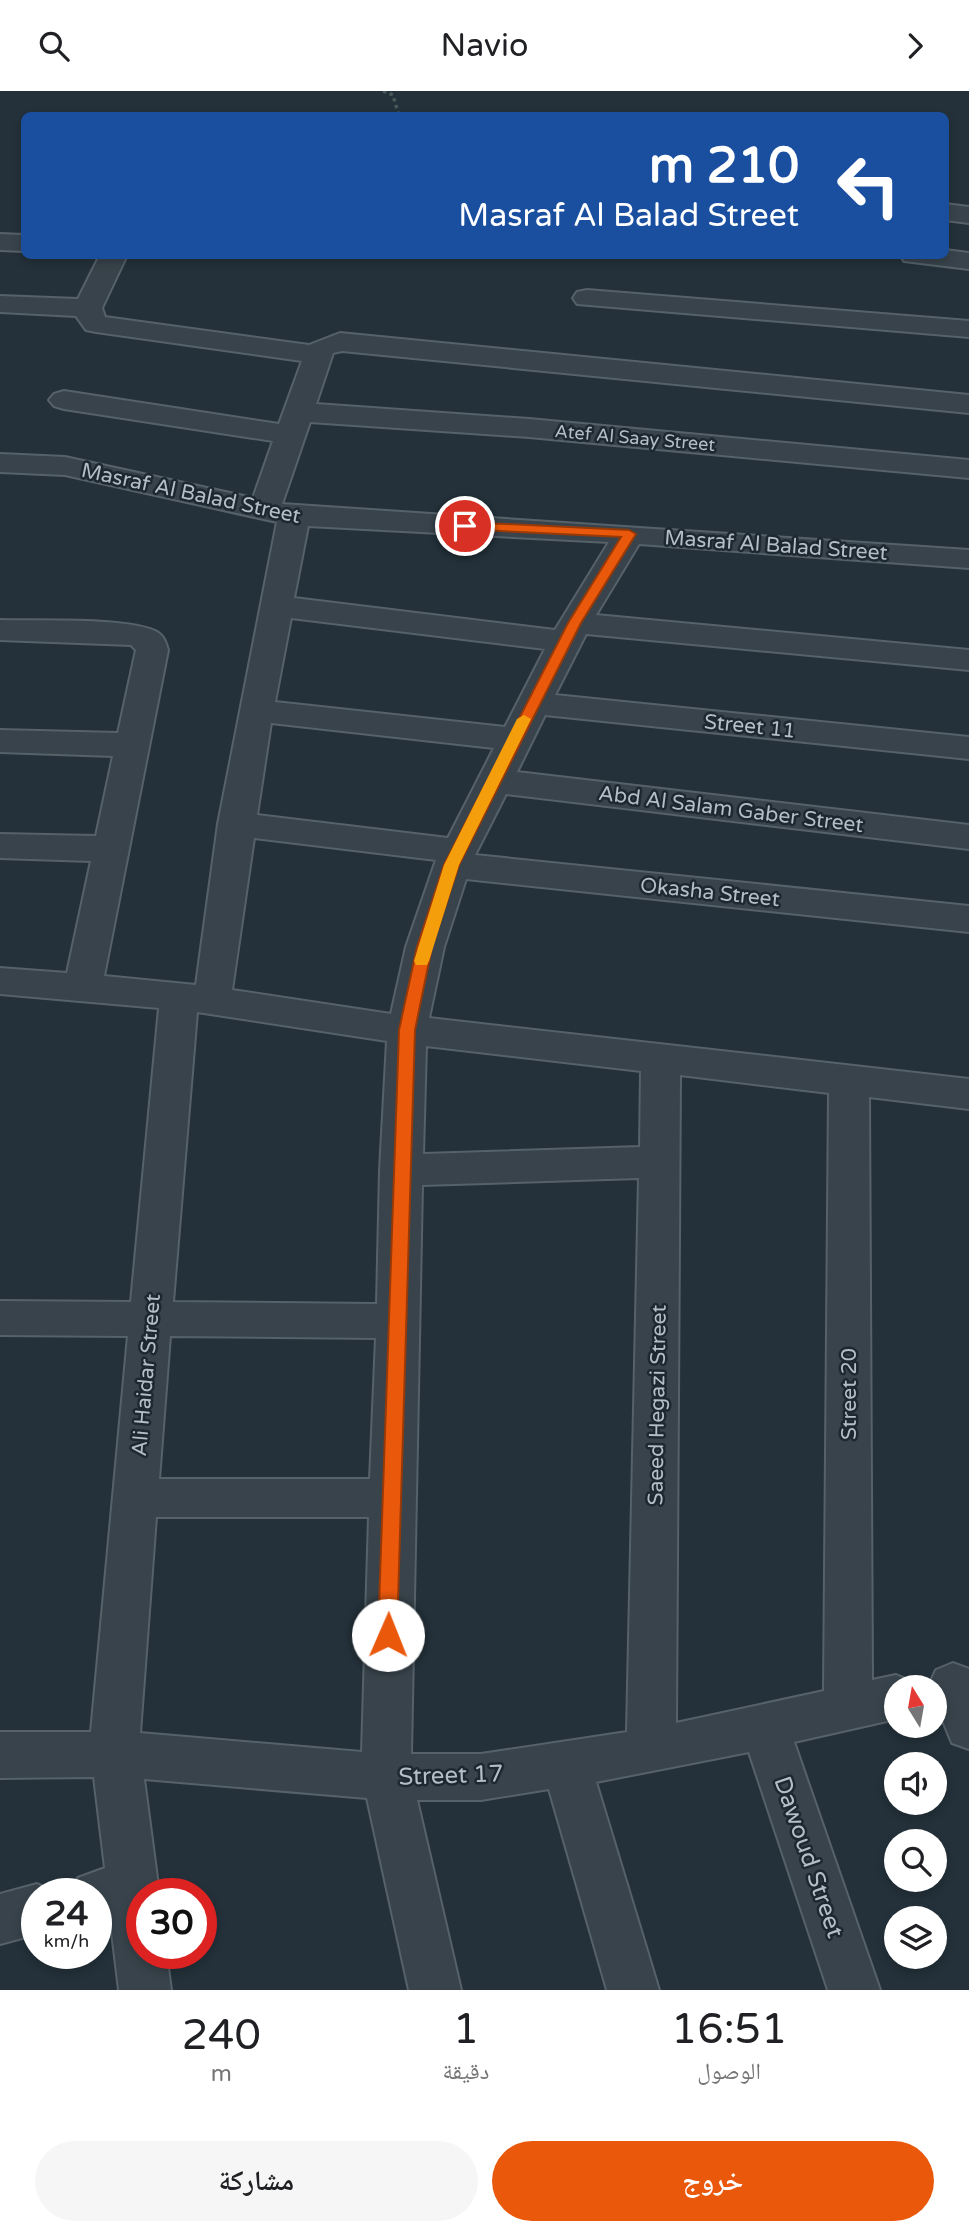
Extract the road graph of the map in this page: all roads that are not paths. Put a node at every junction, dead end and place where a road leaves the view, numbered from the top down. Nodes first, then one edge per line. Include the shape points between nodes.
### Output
1 (949, 212) edge
2 (969, 215) edge
3 (0, 242) edge
4 (21, 243) edge
5 (112, 259) edge
6 (949, 259) edge
7 (969, 261) edge
8 (587, 298) dead end
9 (0, 304) edge
10 (88, 309) junction
11 (969, 329) edge
12 (319, 355) junction
13 (64, 400) dead end
14 (969, 404) edge
15 (296, 424) junction
16 (0, 463) edge
17 (969, 469) edge
18 (279, 513) junction
19 (629, 534) junction
20 (969, 559) edge
21 (276, 605) junction
22 (0, 631) edge
23 (571, 632) junction
24 (969, 660) edge
25 (256, 711) junction
26 (523, 721) junction
27 (0, 741) edge
28 (133, 745) junction
29 (969, 748) edge
30 (494, 781) junction
31 (236, 824) junction
32 (969, 837) edge
33 (0, 846) edge
34 (111, 849) junction
35 (455, 858) junction
36 (969, 919) edge
37 (0, 981) edge
38 (83, 987) junction
39 (196, 999) junction
40 (407, 1030) junction
41 (661, 1059) junction
42 (849, 1080) junction
43 (969, 1094) edge
44 (660, 1162) junction
45 (400, 1170) junction
46 (0, 1318) edge
47 (151, 1319) junction
48 (397, 1321) junction
49 (136, 1498) junction
50 (391, 1499) junction
51 (884, 1700) edge
52 (848, 1707) junction
53 (764, 1725) junction
54 (651, 1751) junction
55 (116, 1754) junction
56 (0, 1755) edge
57 (567, 1767) junction
58 (387, 1777) junction
59 (114, 1890) edge
60 (21, 1913) edge
61 (0, 1919) edge
62 (145, 1990) edge
63 (435, 1990) edge
64 (633, 1990) edge
65 (854, 1990) edge

1 - 2 street
3 - 4 street
5 - 10 street
6 - 7 street
8 - 11 street
9 - 10 street
10 - 12 street via 96,324
12 - 14 street via 327,344 340,342
12 - 15 street, Ali Haidar Street
13 - 15 street, Atef Al Saay Street
15 - 17 street, Atef Al Saay Street via 529,428
15 - 18 street, Ali Haidar Street
16 - 18 street, Masraf Al Balad Street via 92,471
18 - 19 street, Masraf Al Balad Street
18 - 21 street, Ali Haidar Street
19 - 20 street, Masraf Al Balad Street
19 - 23 street
21 - 23 street
21 - 25 street, Ali Haidar Street
22 - 28 street via 135,635 148,640 152,650
23 - 24 street
23 - 26 street
25 - 26 street, Street 11
25 - 31 street, Ali Haidar Street
26 - 29 street, Street 11
26 - 30 street
27 - 28 street
28 - 34 street
30 - 32 street, Abd Al Salam Gaber Street
30 - 35 street
31 - 35 street, Okasha Street
31 - 39 street, Ali Haidar Street
33 - 34 street
34 - 38 street
35 - 36 street, Okasha Street
35 - 40 street via 425,947
37 - 38 street
38 - 39 street
39 - 40 street
39 - 47 street, Ali Haidar Street
40 - 41 street
40 - 45 street
41 - 42 street
41 - 44 street, Saeed Hegazi Street
42 - 43 street
42 - 52 street, Street 20
44 - 45 street
44 - 54 street, Saeed Hegazi Street
45 - 48 street
46 - 47 street
47 - 48 street
47 - 49 street, Ali Haidar Street
48 - 50 street
49 - 50 street
49 - 55 street, Ali Haidar Street
50 - 58 street
51 - 52 street, Street 17
52 - 53 street, Street 17
53 - 54 street, Street 17
53 - 65 street, Dawoud Street
54 - 57 street, Street 17
55 - 56 street, Street 17
55 - 58 street, Street 17
55 - 59 street, Ali Haidar Street
57 - 58 street, Street 17 via 481,1777
57 - 64 street
58 - 63 street
59 - 62 street, Ali Haidar Street
60 - 61 street

